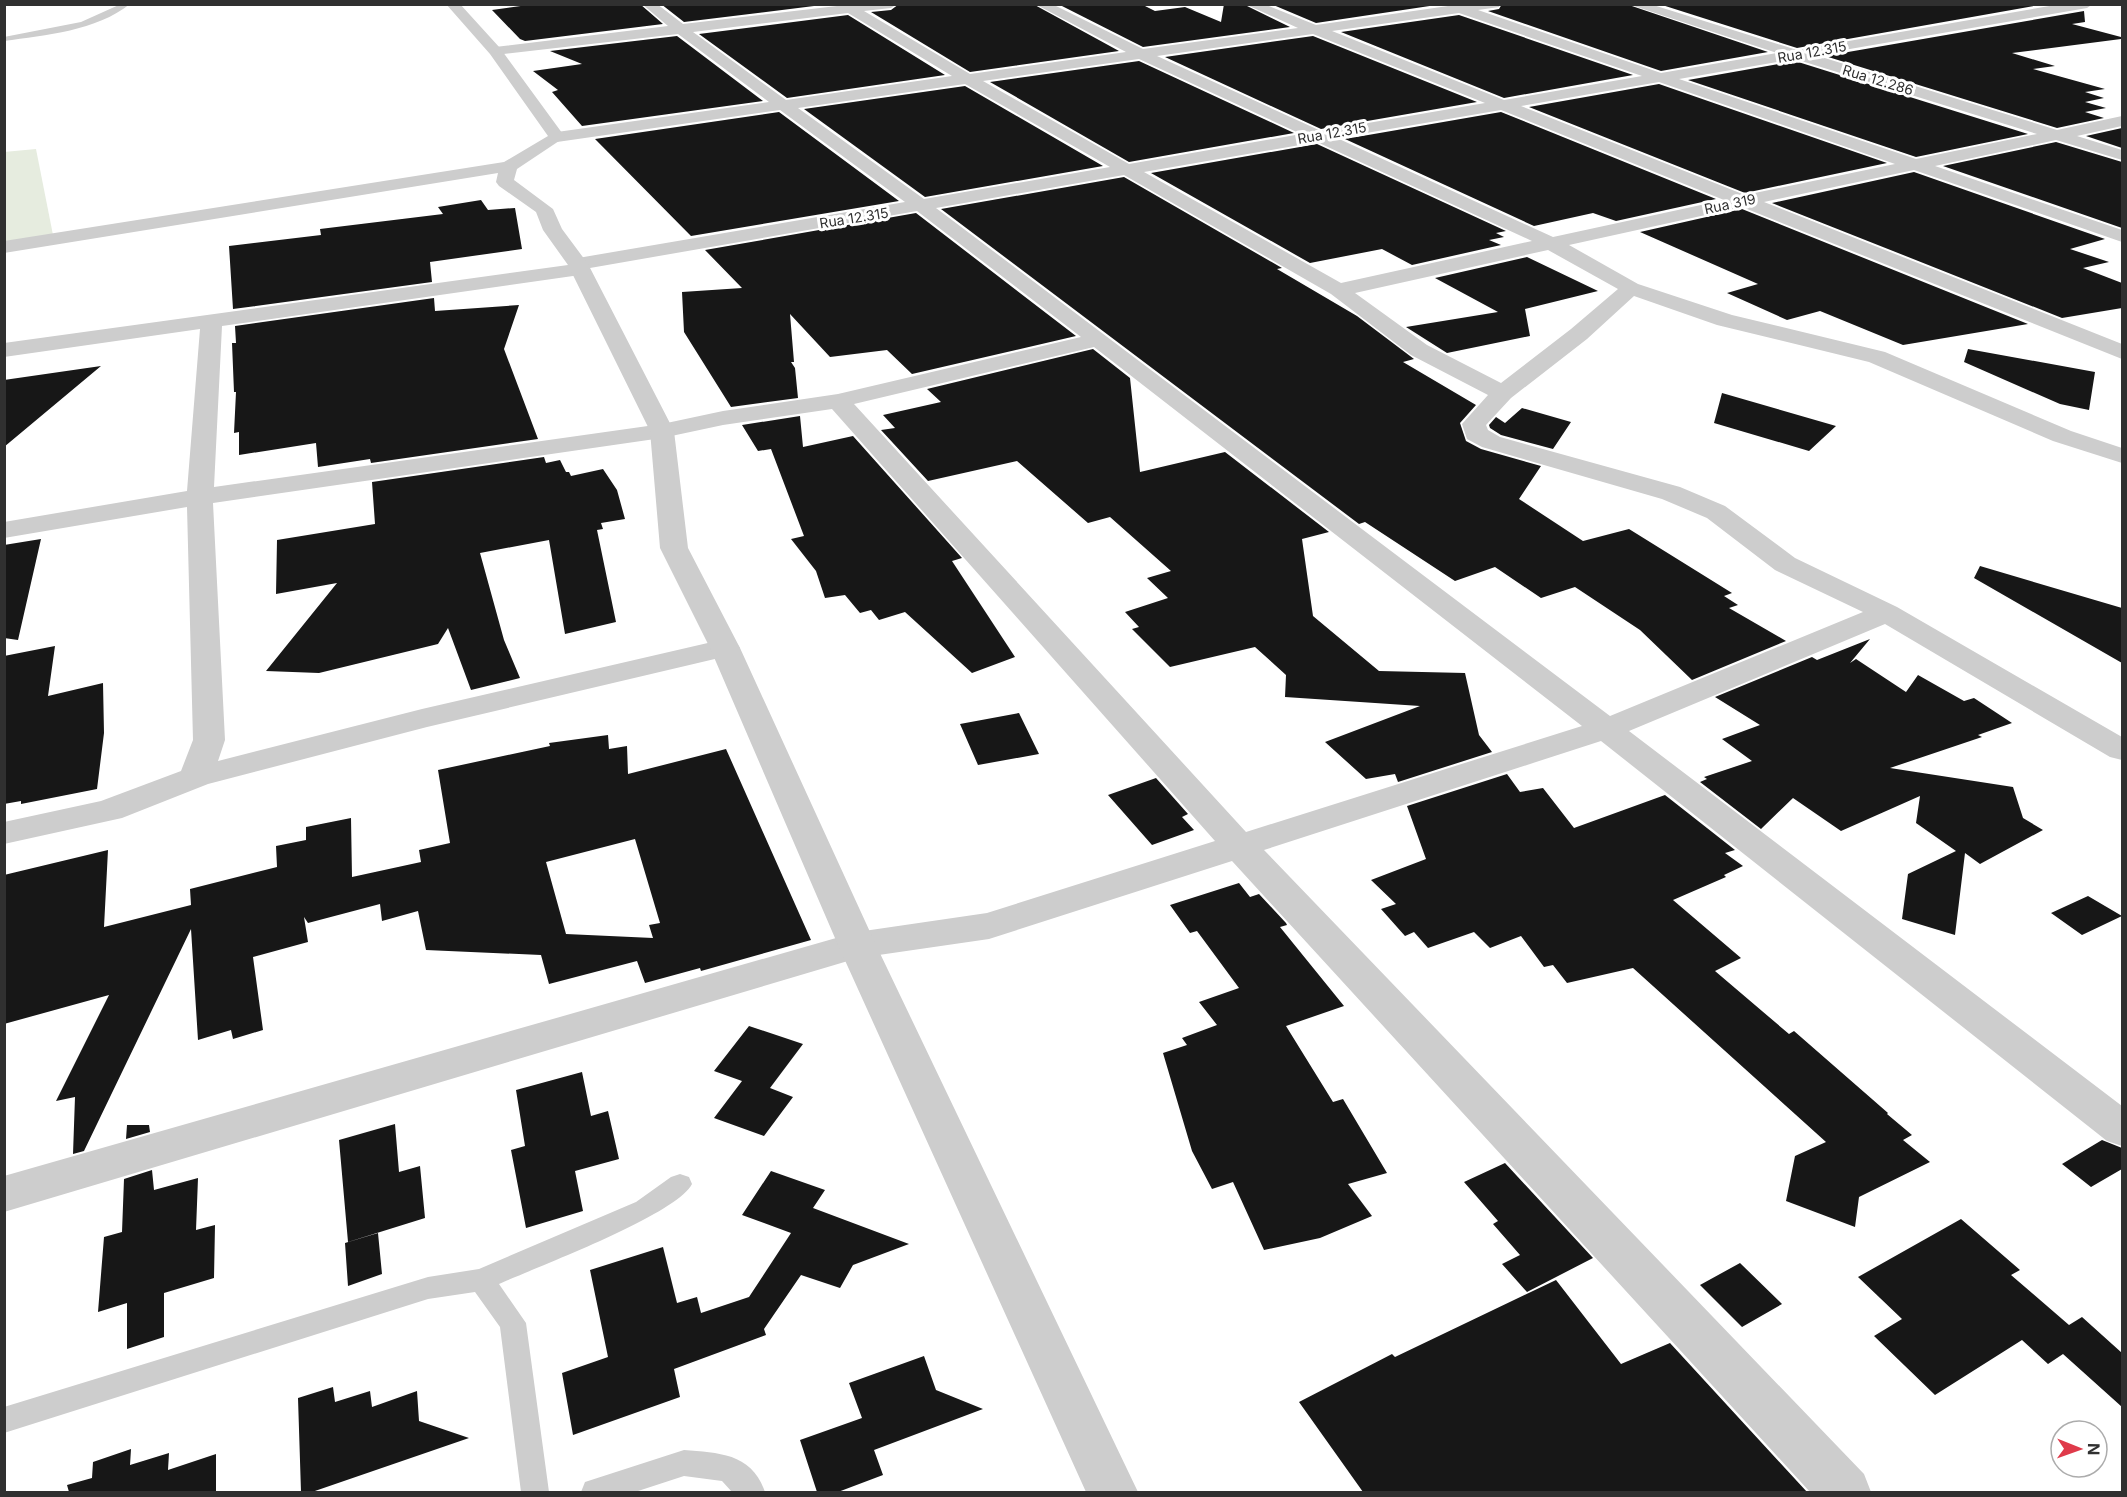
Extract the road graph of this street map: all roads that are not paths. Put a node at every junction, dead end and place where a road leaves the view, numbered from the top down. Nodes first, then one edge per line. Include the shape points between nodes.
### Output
1 (127, 4) edge
2 (452, 4) edge
3 (648, 4) edge
4 (891, 4) edge
5 (1041, 4) edge
6 (1251, 4) edge
7 (1494, 4) edge
8 (1634, 4) edge
9 (2087, 4) edge
10 (846, 7) edge
11 (1455, 7) edge
12 (1313, 29) junction
13 (682, 30) junction
14 (4, 39) edge
15 (495, 51) junction
16 (1143, 55) junction
17 (1797, 55) junction
18 (966, 78) junction
19 (1662, 79) junction
20 (1501, 105) junction
21 (783, 106) junction
22 (2122, 121) edge
23 (1322, 135) junction
24 (2056, 135) junction
25 (557, 137) junction
26 (2122, 155) edge
27 (1914, 165) junction
28 (509, 166) junction
29 (1127, 169) junction
30 (1743, 201) junction
31 (922, 206) junction
32 (2122, 236) edge
33 (1551, 243) junction
34 (4, 247) edge
35 (579, 267) junction
36 (1631, 288) junction
37 (1338, 290) junction
38 (212, 319) junction
39 (1096, 340) junction
40 (4, 350) edge
41 (2122, 352) edge
42 (1503, 393) junction
43 (838, 401) junction
44 (662, 431) junction
45 (2122, 456) edge
46 (200, 497) junction
47 (4, 530) edge
48 (1887, 613) junction
49 (725, 648) junction
50 (1608, 728) junction
51 (2122, 750) edge
52 (196, 777) junction
53 (4, 833) edge
54 (1238, 845) junction
55 (857, 945) junction
56 (2122, 1129) edge
57 (680, 1184) dead end
58 (4, 1194) edge
59 (481, 1280) junction
60 (4, 1420) edge
61 (536, 1492) edge
62 (595, 1492) edge
63 (751, 1492) edge
64 (1112, 1492) edge
65 (1845, 1492) edge

1 - 14 lane via 117,11 52,32
2 - 15 street
3 - 13 street
4 - 10 street
5 - 16 street
6 - 12 street
7 - 11 street
8 - 17 street, Rua 12.286
9 - 17 street, Rua 12.315
10 - 13 street
10 - 18 street
11 - 12 street
11 - 19 street
12 - 16 street
12 - 20 street
13 - 15 street
13 - 21 street
15 - 25 street
16 - 18 street
16 - 23 street
17 - 19 street, Rua 12.315
17 - 24 street, Rua 12.286
18 - 21 street
18 - 29 street
19 - 20 street, Rua 12.315
19 - 27 street
20 - 23 street, Rua 12.315
20 - 30 street
21 - 25 street
21 - 31 street
22 - 24 street, Rua 319
23 - 29 street, Rua 12.315
23 - 33 street
24 - 26 street, Rua 12.286
24 - 27 street, Rua 319
25 - 28 street
27 - 30 street, Rua 319
27 - 32 street
28 - 34 street
28 - 35 street via 506,182 544,209 553,230
29 - 31 street, Rua 12.315
29 - 37 street
30 - 33 street, Rua 319
30 - 41 street
31 - 35 street, Rua 12.315
31 - 39 street
33 - 36 street
33 - 37 street, Rua 319
35 - 38 street, Rua 12.315
35 - 44 street
36 - 42 street
36 - 45 street via 1725,320 1877,357 2062,436
37 - 42 street via 1419,350
38 - 40 street, Rua 12.315
38 - 46 street
39 - 43 street
39 - 50 street
42 - 48 street via 1474,424 1476,434 1491,442 1671,493 1716,512 1785,564
43 - 44 street via 723,417
43 - 54 street
44 - 46 street
44 - 49 street via 674,548
46 - 47 street
46 - 52 street via 209,740
48 - 50 street
48 - 51 street
49 - 52 street
49 - 55 street
50 - 54 street
50 - 56 street
52 - 53 street via 110,810
54 - 55 street via 989,926
54 - 65 street
55 - 58 street
55 - 64 street
57 - 59 lane via 645,1209
59 - 60 lane via 428,1288
59 - 61 lane via 513,1323
62 - 63 lane via 684,1463 729,1468

